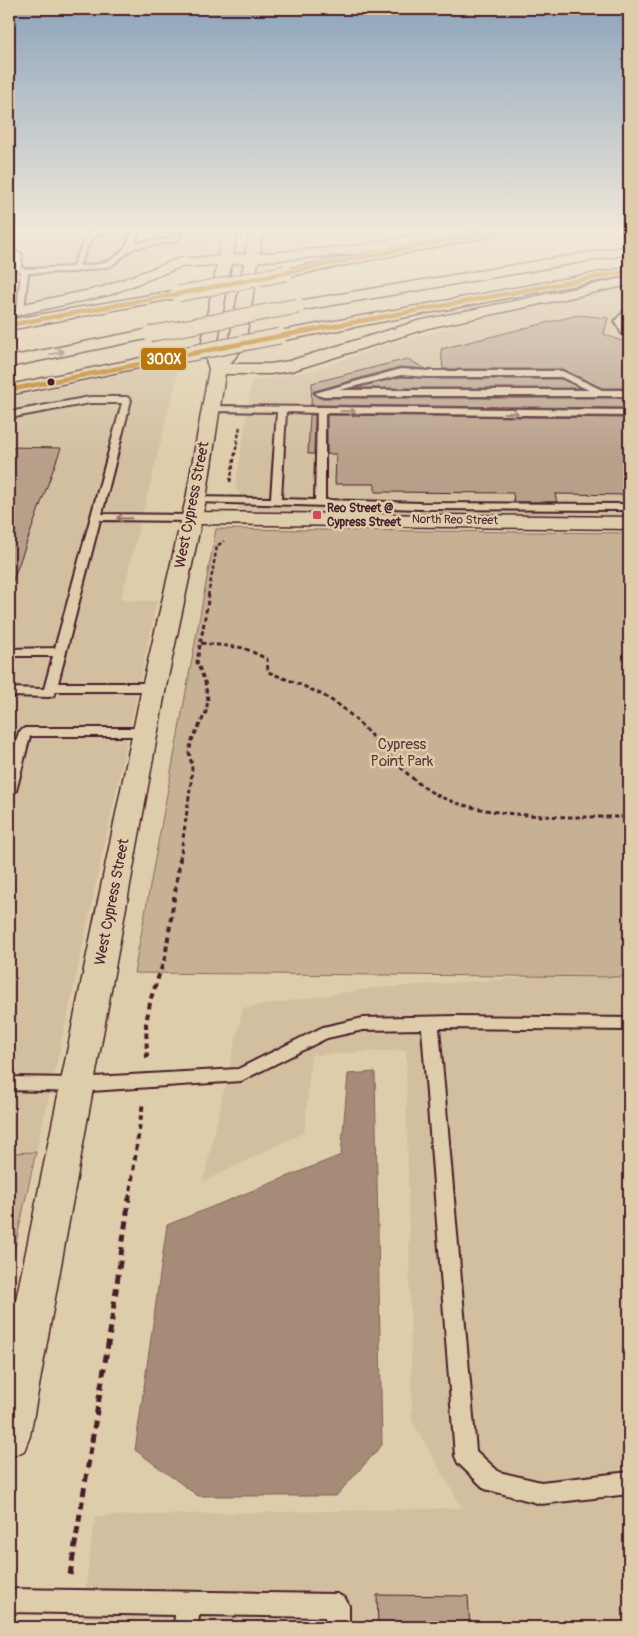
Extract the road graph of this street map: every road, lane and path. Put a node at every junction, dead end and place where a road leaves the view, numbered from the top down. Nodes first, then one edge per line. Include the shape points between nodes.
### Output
1 (31, 307) edge
2 (108, 307) edge
3 (216, 307) edge
4 (219, 307) edge
5 (244, 307) edge
6 (263, 307) edge
7 (435, 307) edge
8 (503, 307) edge
9 (203, 309) dead end
10 (14, 311) edge
11 (629, 311) edge
12 (9, 326) edge
13 (629, 334) edge
14 (9, 362) edge
15 (217, 369) junction
16 (9, 390) edge
17 (600, 393) junction
18 (629, 393) edge
19 (210, 410) junction
20 (282, 410) junction
21 (321, 411) junction
22 (629, 413) edge
23 (9, 415) edge
24 (240, 424) dead end
25 (230, 485) dead end
26 (276, 500) junction
27 (320, 501) junction
28 (192, 512) junction
29 (422, 513) junction
30 (628, 515) edge
31 (95, 522) junction
32 (230, 537) dead end
33 (201, 644) junction
34 (9, 652) edge
35 (60, 652) junction
36 (50, 687) junction
37 (154, 687) junction
38 (9, 692) edge
39 (146, 732) junction
40 (9, 791) edge
41 (629, 817) edge
42 (430, 1023) junction
43 (629, 1024) edge
44 (147, 1054) dead end
45 (9, 1084) edge
46 (76, 1085) junction
47 (143, 1103) dead end
48 (9, 1436) edge
49 (629, 1483) edge
50 (71, 1566) dead end
51 (9, 1600) edge
52 (188, 1603) junction
53 (186, 1627) edge
54 (337, 1627) edge

1 - 10 main road
2 - 12 main road, bridge
3 - 15 main road, West Cypress Street via 209,346
4 - 9 main road
5 - 15 main road via 237,346
14 -> 6 main road, bridge
7 - 16 main road, bridge
8 - 15 main road via 424,324 291,366
11 - 13 lane via 620,321
15 - 19 main road, West Cypress Street
17 - 17 lane via 339,393 319,393 402,372 562,374
17 - 18 lane
19 - 20 lane
19 - 28 main road, West Cypress Street
20 - 21 lane
20 - 26 lane
21 -> 22 lane
21 - 27 lane
23 - 31 lane via 90,400 127,400
24 - 25 path
26 - 27 lane
26 - 28 lane
27 - 29 lane
28 - 29 main road, North Reo Street
28 - 31 lane via 143,527
28 - 37 main road, West Cypress Street
29 - 30 main road, North Reo Street
31 - 35 lane
32 - 33 path via 217,546
33 - 41 path via 256,651 267,659 268,672 316,691 341,707 412,776 433,793 455,803 556,817
33 - 44 path via 197,662 208,700 188,752 192,766 191,782 165,958 146,1023
34 - 35 lane
35 - 36 lane
36 - 37 lane
36 - 38 lane via 49,692
37 - 39 main road, West Cypress Street
39 - 40 lane via 25,732
39 - 46 main road, West Cypress Street
42 - 43 lane
42 - 46 lane via 363,1024 322,1033 241,1075
42 - 49 lane via 466,1456 493,1480 541,1493
45 - 46 lane
46 - 48 main road, West Cypress Street
47 - 50 path via 111,1326
51 - 52 lane
52 - 53 lane
52 - 54 lane via 337,1606

